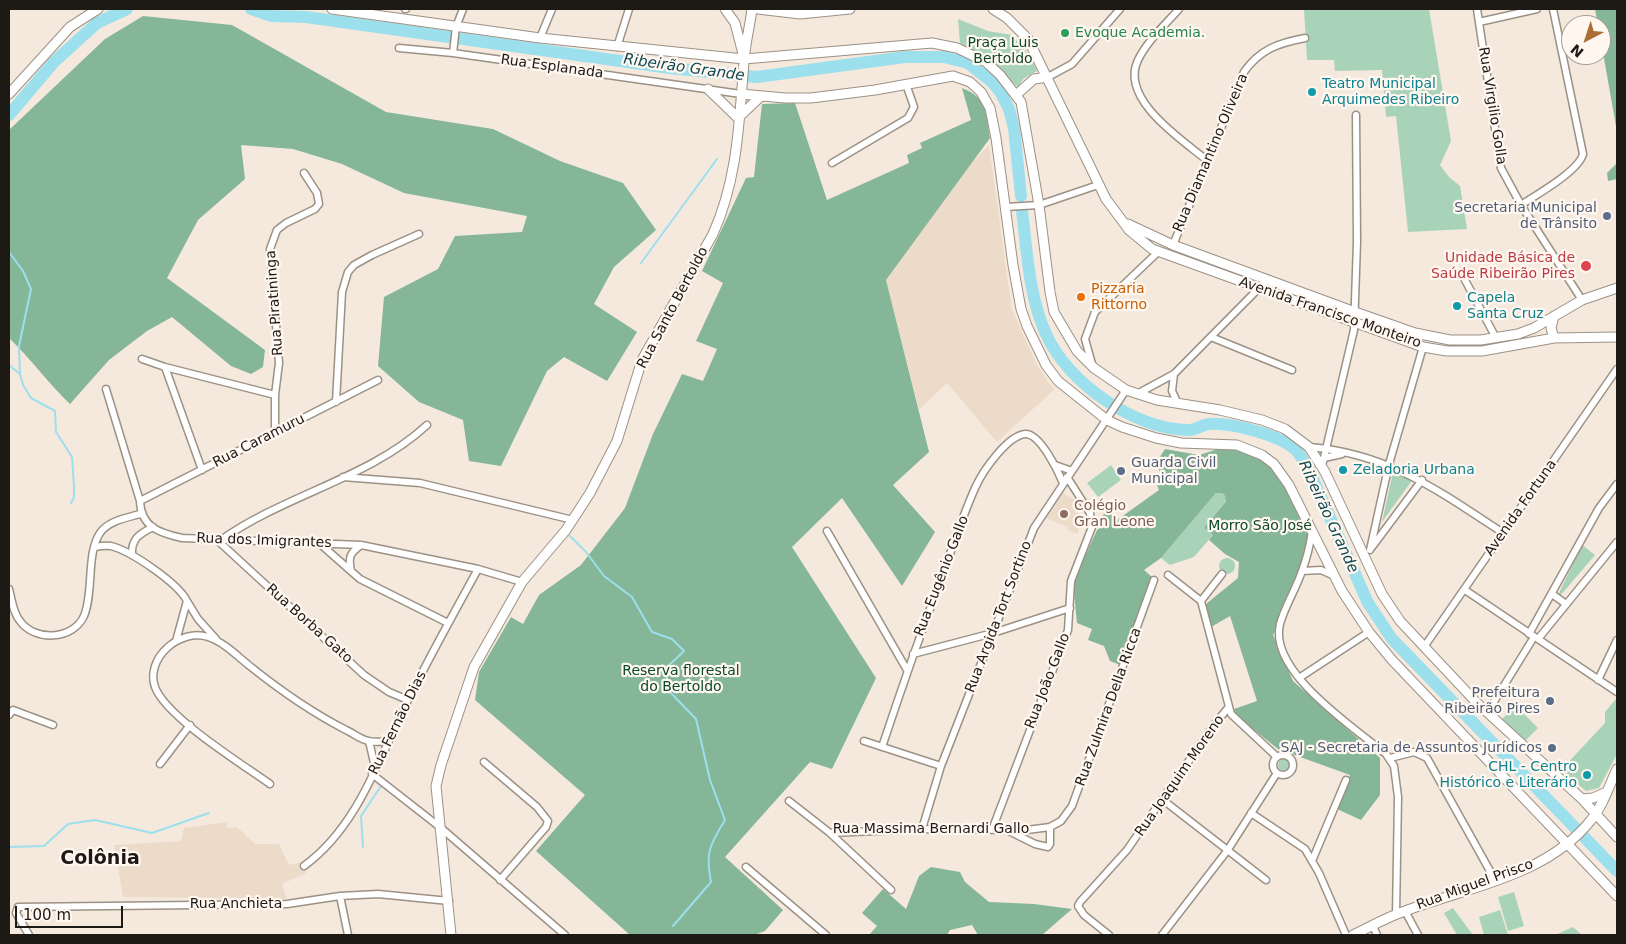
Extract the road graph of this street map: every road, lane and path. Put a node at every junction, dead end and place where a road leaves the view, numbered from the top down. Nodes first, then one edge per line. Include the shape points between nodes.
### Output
1 (98, 9) edge
2 (332, 9) edge
3 (464, 9) edge
4 (552, 9) edge
5 (629, 9) edge
6 (725, 9) edge
7 (752, 9) edge
8 (758, 9) edge
9 (850, 9) edge
10 (993, 9) edge
11 (1120, 9) edge
12 (1179, 9) edge
13 (1477, 9) edge
14 (1536, 9) edge
15 (1553, 9) edge
16 (1479, 22) junction
17 (456, 30) junction
18 (540, 38) junction
19 (1305, 38) dead end
20 (618, 47) junction
21 (399, 48) dead end
22 (453, 50) junction
23 (744, 64) junction
24 (1048, 78) junction
25 (906, 84) junction
26 (708, 89) junction
27 (9, 94) edge
28 (741, 94) junction
29 (1016, 95) junction
30 (760, 97) junction
31 (1356, 115) dead end
32 (739, 118) junction
33 (1208, 161) junction
34 (832, 163) dead end
35 (304, 173) dead end
36 (1098, 185) junction
37 (1039, 205) junction
38 (1521, 206) junction
39 (1006, 207) junction
40 (1120, 218) junction
41 (420, 234) dead end
42 (1173, 245) junction
43 (1158, 252) junction
44 (1268, 279) junction
45 (1465, 280) dead end
46 (1617, 288) edge
47 (1260, 289) junction
48 (1582, 300) junction
49 (1355, 312) junction
50 (1554, 316) junction
51 (1354, 324) junction
52 (1212, 337) junction
53 (1617, 337) edge
54 (1496, 338) junction
55 (1554, 338) junction
56 (1422, 347) junction
57 (142, 359) dead end
58 (165, 367) junction
59 (1094, 368) junction
60 (1617, 369) edge
61 (1292, 370) dead end
62 (1174, 374) junction
63 (378, 380) dead end
64 (106, 388) dead end
65 (1123, 394) junction
66 (1137, 394) junction
67 (275, 395) junction
68 (336, 402) junction
69 (1178, 404) junction
70 (1107, 420) junction
71 (426, 425) dead end
72 (275, 432) junction
73 (1036, 438) joint
74 (1309, 447) junction
75 (1326, 448) junction
76 (1346, 454) junction
77 (1323, 462) junction
78 (1388, 464) junction
79 (1054, 465) junction
80 (202, 470) junction
81 (1072, 471) junction
82 (342, 477) junction
83 (1065, 480) junction
84 (1422, 480) junction
85 (1617, 484) edge
86 (140, 501) junction
87 (140, 514) junction
88 (573, 520) junction
89 (152, 527) junction
90 (1312, 530) junction
91 (827, 531) dead end
92 (1503, 533) junction
93 (218, 540) junction
94 (318, 542) junction
95 (1617, 542) edge
96 (361, 544) junction
97 (95, 547) junction
98 (132, 555) junction
99 (478, 569) junction
100 (1302, 571) junction
101 (351, 572) junction
102 (1222, 574) dead end
103 (1332, 574) junction
104 (1168, 575) dead end
105 (1154, 580) dead end
106 (522, 582) junction
107 (9, 589) edge
108 (1464, 590) junction
109 (1552, 594) junction
110 (187, 601) junction
111 (1201, 601) junction
112 (1566, 604) junction
113 (11, 608) edge
114 (1070, 608) junction
115 (448, 623) junction
116 (1369, 632) junction
117 (993, 633) junction
118 (1534, 637) junction
119 (1617, 640) edge
120 (176, 641) junction
121 (218, 641) junction
122 (1424, 648) junction
123 (913, 654) junction
124 (907, 670) junction
125 (1299, 678) junction
126 (1598, 680) junction
127 (1617, 692) edge
128 (408, 700) junction
129 (1228, 708) junction
130 (10, 711) edge
131 (1487, 713) junction
132 (53, 725) dead end
133 (190, 725) junction
134 (864, 740) dead end
135 (388, 741) junction
136 (370, 742) junction
137 (882, 747) junction
138 (1277, 758) junction
139 (1390, 758) junction
140 (484, 762) dead end
141 (160, 764) dead end
142 (941, 766) junction
143 (375, 767) junction
144 (1617, 769) edge
145 (1277, 773) junction
146 (372, 774) junction
147 (1346, 780) dead end
148 (270, 784) dead end
149 (1606, 792) junction
150 (1582, 799) junction
151 (1164, 800) junction
152 (790, 801) dead end
153 (1252, 814) junction
154 (1596, 814) junction
155 (1051, 827) junction
156 (441, 828) junction
157 (922, 829) junction
158 (992, 830) junction
159 (1008, 830) junction
160 (830, 832) junction
161 (1617, 837) edge
162 (1566, 845) junction
163 (1227, 851) junction
164 (1312, 861) junction
165 (304, 866) dead end
166 (746, 867) dead end
167 (500, 880) junction
168 (1266, 880) dead end
169 (1495, 880) junction
170 (891, 890) dead end
171 (340, 896) junction
172 (1617, 896) edge
173 (449, 901) junction
174 (1400, 913) junction
175 (1373, 926) junction
176 (29, 935) edge
177 (348, 935) edge
178 (451, 935) edge
179 (566, 935) edge
180 (826, 935) edge
181 (1109, 935) edge
182 (1162, 935) edge
183 (1346, 935) edge
184 (1353, 935) edge
185 (1377, 935) edge
186 (1418, 935) edge

1 - 27 main road via 70,27
2 - 17 main road
3 - 17 street
4 - 18 street
5 - 20 street
6 - 23 main road via 735,22
7 - 23 main road
8 - 9 main road via 800,14
10 - 24 main road, Avenida Francisco Monteiro via 1028,39
11 - 24 street via 1072,64
12 - 33 street via 1144,49 1134,80 1141,98 1158,118
13 - 16 street, Rua Virgilio Golla
14 - 16 street
15 - 38 street via 1583,154 1572,170
16 - 38 street, Rua Virgilio Golla via 1501,168
17 - 18 main road
17 - 22 street
18 - 20 main road
19 - 33 street, Rua Diamantino Oliveira via 1275,45 1252,61 1238,86
20 - 23 main road
21 - 22 street, Rua Esplanada
22 - 26 street, Rua Esplanada
23 - 28 main road, Rua Santo Bertoldo
23 - 29 main road via 932,43 957,48 986,62
24 - 29 main road via 1034,79
24 - 36 main road, Avenida Francisco Monteiro
25 - 30 main road via 811,98
25 - 34 street via 914,107 908,118
25 - 39 main road via 953,76 970,82 981,92 990,108
26 - 28 street, Rua Esplanada
26 - 32 main road
28 - 30 main road
28 - 32 main road, Rua Santo Bertoldo
29 - 37 main road via 1025,118
30 - 32 main road
31 - 49 street
32 - 88 main road, Rua Santo Bertoldo via 734,172 723,213 642,360 618,441
33 - 42 street, Rua Diamantino Oliveira
35 - 67 street, Rua Piratininga via 317,193 318,204 277,230 270,249 279,363
36 - 37 street
36 - 40 main road, Avenida Francisco Monteiro
37 - 39 street
37 - 59 main road via 1054,312 1077,351
38 - 48 street, Rua Virgilio Golla
39 - 70 main road via 1017,290 1036,346 1058,381
40 - 42 main road, Avenida Francisco Monteiro
40 - 43 main road, Avenida Francisco Monteiro via 1141,241
41 - 68 street via 368,257 348,272 342,292
42 - 44 main road, Avenida Francisco Monteiro
43 - 47 main road, Avenida Francisco Monteiro
43 - 59 street via 1095,312 1085,338
44 - 47 street
44 - 49 main road, Avenida Francisco Monteiro
45 - 54 street
46 - 48 main road, Avenida Francisco Monteiro
47 - 51 main road, Avenida Francisco Monteiro
47 - 52 street
48 - 50 main road, Avenida Francisco Monteiro
49 - 51 street
49 - 54 main road, Avenida Francisco Monteiro via 1439,338 1468,341
50 - 54 main road, Avenida Francisco Monteiro via 1526,331
50 - 55 main road via 1550,328
51 - 56 main road, Avenida Francisco Monteiro
51 - 75 street
52 - 61 street
52 - 62 street
53 - 55 main road, Avenida Francisco Monteiro
55 - 56 main road, Avenida Francisco Monteiro via 1482,351
56 - 78 street
57 - 58 street
58 - 67 street
58 - 80 street
59 - 65 main road
60 - 92 street, Avenida Fortuna
62 - 66 street
62 - 69 street via 1172,391
63 - 68 street, Rua Caramuru
64 - 86 street
65 - 66 main road
65 - 70 street, Rua Argida Tort Sortino
66 - 69 main road
67 - 72 street, Rua Piratininga
68 - 72 street, Rua Caramuru
69 - 74 main road via 1262,420 1285,429
70 - 81 street, Rua Argida Tort Sortino
70 - 90 main road via 1156,438 1180,443 1237,445 1262,455 1283,474
71 - 82 street via 404,445
72 - 80 street, Rua Caramuru
73 - 79 street, Rua João Gallo
73 - 123 street, Rua Eugênio Gallo via 1025,434 1016,438 1001,451 977,485
74 - 75 street
74 - 77 main road
75 - 76 street
75 - 77 street
76 - 77 street
76 - 78 street
77 - 122 main road via 1382,594
78 - 84 street
78 - 84 street via 1370,550
79 - 81 street
79 - 83 street, Rua João Gallo
80 - 86 street, Rua Caramuru
81 - 83 street, Rua Argida Tort Sortino
82 - 88 street via 420,483
82 - 93 street
83 - 114 street, Rua João Gallo via 1092,520 1071,581
83 - 117 street, Rua Argida Tort Sortino via 1034,528
84 - 92 street
85 - 109 street via 1599,508
86 - 87 street
87 - 89 street, Rua dos Imigrantes
87 - 97 street via 105,528
88 - 106 main road, Rua Santo Bertoldo
89 - 93 street, Rua dos Imigrantes via 182,538
89 - 98 street via 134,540
90 - 100 street
90 - 103 main road
91 - 124 street
92 - 108 street, Avenida Fortuna
93 - 94 street, Rua dos Imigrantes
93 - 128 street, Rua Borba Gato via 364,674 389,692
94 - 96 street, Rua dos Imigrantes
94 - 101 street
95 - 112 street
96 - 99 street, Rua dos Imigrantes
96 - 101 street via 350,554
97 - 98 street via 111,546
97 - 113 street via 87,607 77,625 59,634 42,636 19,620
98 - 110 street via 177,587
99 - 106 street, Rua dos Imigrantes
99 - 115 street, Rua Fernão Dias
100 - 103 street via 1313,569
100 - 125 street via 1278,634 1283,656
101 - 115 street via 387,594
102 - 111 street
103 - 116 main road
104 - 111 street
105 - 155 street, Rua Zulmira Della Ricca via 1072,806 1067,815
106 - 156 main road, Rua Santo Bertoldo via 474,667 441,765 436,792
107 - 113 street
108 - 118 street
108 - 122 street, Avenida Fortuna
109 - 112 street
109 - 118 street
110 - 120 street
110 - 121 street
111 - 129 street, Rua Joaquim Moreno
112 - 118 street
114 - 117 street
114 - 158 street, Rua João Gallo via 1068,630
115 - 128 street, Rua Fernão Dias
116 - 125 street
116 - 162 main road
117 - 123 street
117 - 142 street, Rua Argida Tort Sortino
118 - 126 street
118 - 131 street
119 - 126 street
120 - 121 street via 197,635
120 - 133 street via 159,657 153,678 159,695
121 - 136 street via 286,696
122 - 131 main road
123 - 124 street, Rua Eugênio Gallo
124 - 137 street, Rua Eugênio Gallo
125 - 139 street
126 - 127 street
128 - 135 street, Rua Fernão Dias
129 - 138 street
129 - 151 street, Rua Joaquim Moreno
130 - 132 street
131 - 150 main road
133 - 141 street
133 - 148 street
134 - 137 street
135 - 136 street
135 - 143 street, Rua Fernão Dias
136 - 143 street
137 - 142 street
138 - 145 street via 1273,765
138 - 145 street via 1289,758 1293,766 1286,775
139 - 169 street via 1414,752 1427,758
139 - 174 street via 1397,779
140 - 167 street via 537,807 548,821
142 - 157 street, Rua Argida Tort Sortino
143 - 146 street, Rua Fernão Dias
144 - 149 main road, Rua Miguel Prisco
145 - 153 street
146 - 156 street
146 - 165 street, Rua Fernão Dias via 356,809 344,826
147 - 164 street
149 - 150 main road
149 - 154 main road, Rua Miguel Prisco
150 - 154 main road
151 - 163 street
151 - 181 street, Rua Joaquim Moreno via 1117,862 1078,906
152 - 160 street, Rua Massima Bernardi Gallo
153 - 163 street
153 - 164 street via 1298,842
154 - 161 main road
154 - 162 main road, Rua Miguel Prisco
155 - 159 street, Rua Massima Bernardi Gallo
155 - 159 street via 1048,847
156 - 167 street
156 - 173 main road, Rua Santo Bertoldo
157 - 158 street, Rua Massima Bernardi Gallo
157 - 160 street, Rua Massima Bernardi Gallo
158 - 159 street, Rua Massima Bernardi Gallo
160 - 170 street
162 - 169 main road, Rua Miguel Prisco via 1534,864
162 - 172 main road
163 - 168 street
163 - 182 street
164 - 183 street
166 - 180 street
167 - 179 street
169 - 174 main road, Rua Miguel Prisco
171 - 173 street, Rua Anchieta via 378,894
171 - 176 street, Rua Anchieta via 287,904 17,908 16,913
171 - 177 street
173 - 178 main road, Rua Santo Bertoldo
174 - 175 main road, Rua Miguel Prisco
174 - 186 street
175 - 184 main road, Rua Miguel Prisco
175 - 185 street

